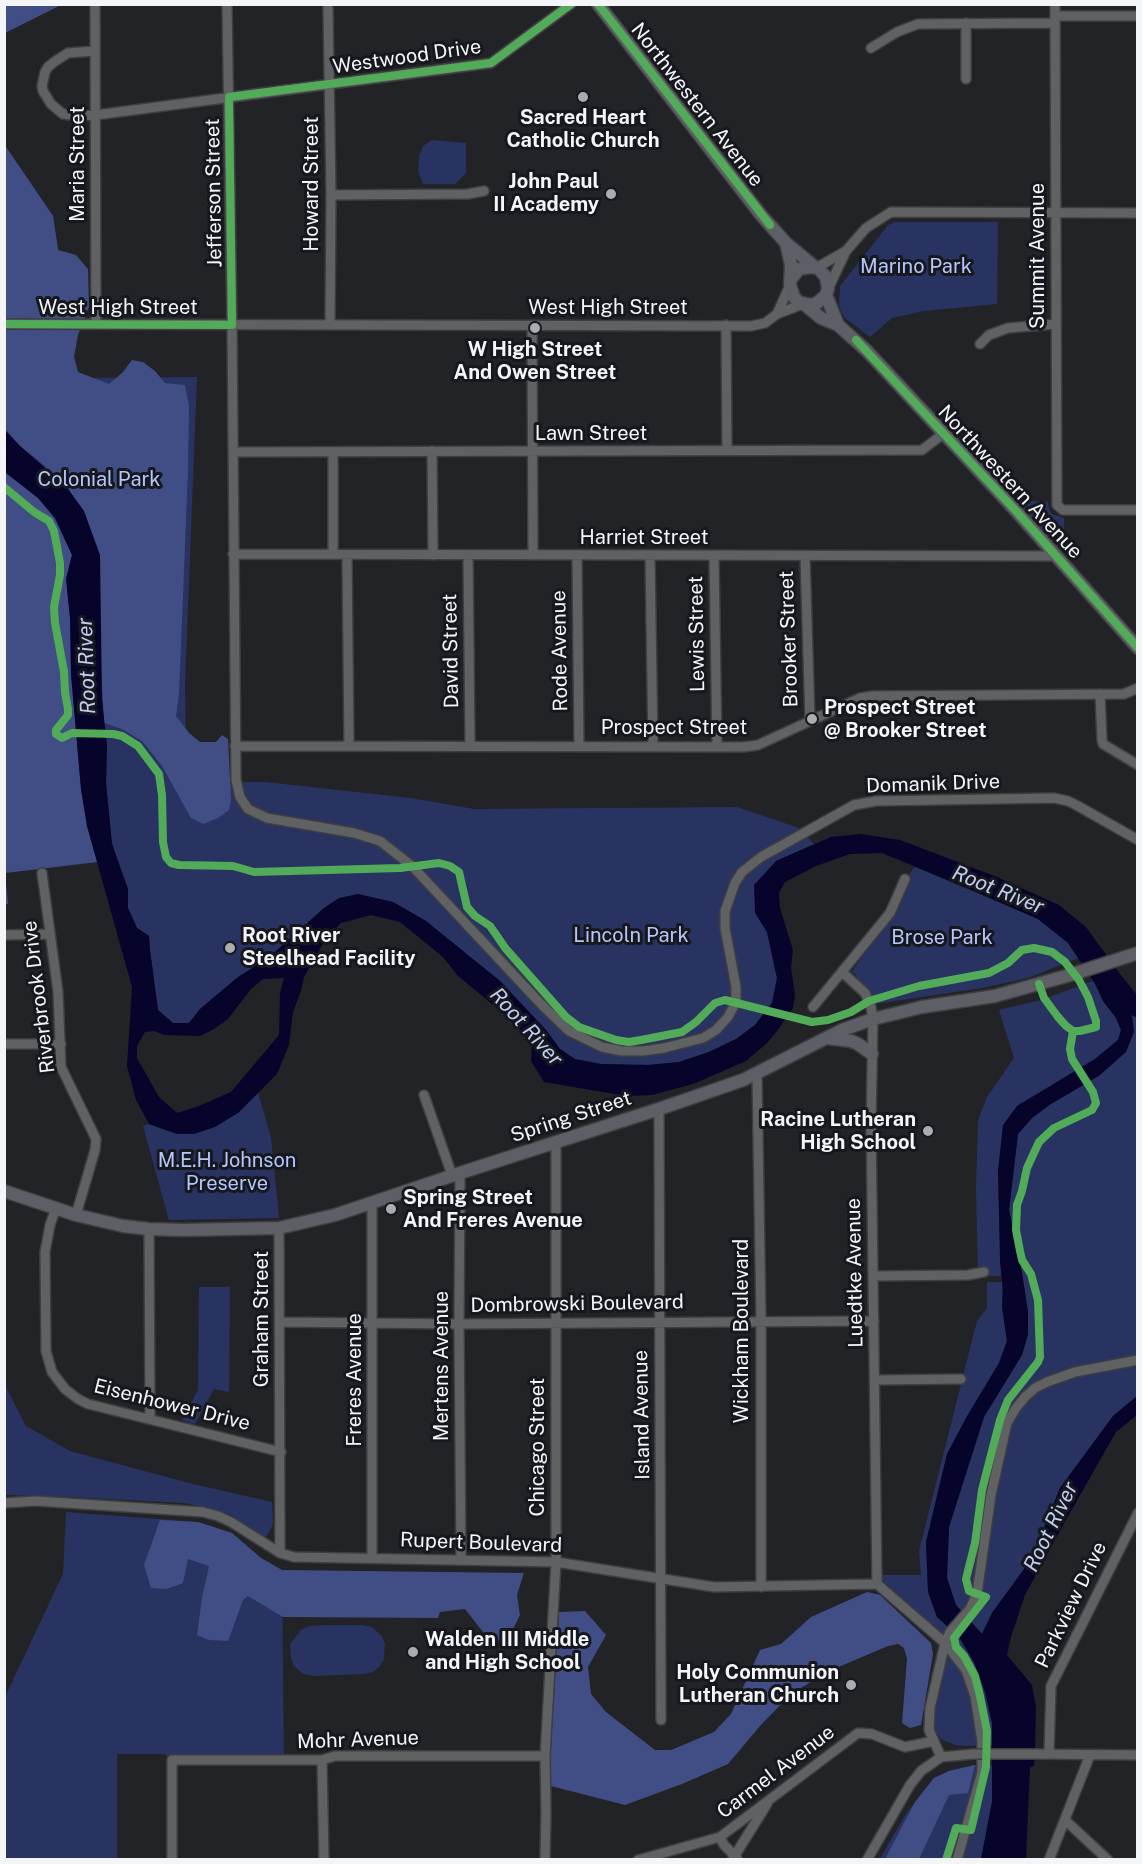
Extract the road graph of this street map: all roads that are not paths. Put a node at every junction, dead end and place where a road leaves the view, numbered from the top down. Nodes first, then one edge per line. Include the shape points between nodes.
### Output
1 (95, 4) edge
2 (227, 4) edge
3 (571, 4) edge
4 (598, 4) edge
5 (1055, 4) edge
6 (328, 8) dead end
7 (1137, 16) edge
8 (1055, 19) junction
9 (966, 23) junction
10 (871, 48) dead end
11 (95, 51) junction
12 (966, 79) dead end
13 (329, 84) junction
14 (229, 97) junction
15 (96, 115) junction
16 (484, 190) dead end
17 (331, 195) junction
18 (1057, 213) junction
19 (1137, 213) edge
20 (786, 243) junction
21 (846, 251) junction
22 (815, 268) junction
23 (790, 282) junction
24 (827, 292) junction
25 (804, 304) junction
26 (777, 314) junction
27 (4, 324) edge
28 (96, 324) junction
29 (1056, 324) junction
30 (232, 325) junction
31 (330, 325) junction
32 (726, 325) junction
33 (838, 325) junction
34 (532, 326) junction
35 (980, 344) dead end
36 (943, 434) junction
37 (432, 451) junction
38 (727, 451) junction
39 (233, 452) junction
40 (333, 452) junction
41 (532, 452) junction
42 (1137, 510) edge
43 (233, 554) junction
44 (333, 554) junction
45 (347, 555) junction
46 (433, 555) junction
47 (468, 555) junction
48 (533, 555) junction
49 (577, 556) junction
50 (650, 556) junction
51 (714, 556) junction
52 (805, 556) junction
53 (1055, 556) junction
54 (1137, 648) edge
55 (1137, 688) edge
56 (1100, 694) junction
57 (810, 721) junction
58 (470, 745) junction
59 (235, 746) junction
60 (349, 746) junction
61 (579, 746) junction
62 (653, 746) junction
63 (717, 747) junction
64 (1137, 765) edge
65 (1137, 840) edge
66 (42, 873) dead end
67 (905, 879) dead end
68 (4, 934) edge
69 (50, 934) junction
70 (1132, 955) edge
71 (842, 972) junction
72 (813, 1007) dead end
73 (873, 1019) junction
74 (827, 1038) junction
75 (4, 1044) edge
76 (61, 1044) junction
77 (872, 1054) junction
78 (757, 1074) junction
79 (424, 1095) dead end
80 (659, 1109) junction
81 (556, 1142) junction
82 (456, 1174) junction
83 (4, 1191) edge
84 (372, 1203) junction
85 (56, 1208) junction
86 (76, 1215) junction
87 (279, 1228) junction
88 (149, 1229) junction
89 (984, 1272) dead end
90 (873, 1276) junction
91 (659, 1321) junction
92 (761, 1321) junction
93 (874, 1321) junction
94 (280, 1322) junction
95 (373, 1322) junction
96 (556, 1323) junction
97 (459, 1324) junction
98 (1137, 1360) edge
99 (961, 1379) dead end
100 (875, 1380) junction
101 (150, 1419) junction
102 (281, 1452) junction
103 (4, 1503) edge
104 (1137, 1513) edge
105 (280, 1553) junction
106 (372, 1558) junction
107 (461, 1559) junction
108 (556, 1562) junction
109 (661, 1578) junction
110 (877, 1584) junction
111 (761, 1587) junction
112 (945, 1642) junction
113 (661, 1720) dead end
114 (934, 1741) junction
115 (1048, 1754) junction
116 (1090, 1755) junction
117 (1137, 1755) edge
118 (545, 1756) junction
119 (941, 1757) junction
120 (322, 1760) junction
121 (772, 1797) junction
122 (1065, 1820) junction
123 (720, 1837) junction
124 (735, 1858) edge
125 (172, 1860) edge
126 (324, 1860) edge
127 (545, 1860) edge
128 (638, 1860) edge
129 (867, 1860) edge
130 (957, 1860) edge
131 (1049, 1860) edge
132 (1108, 1860) edge

1 - 11 street, Maria Street
2 - 14 street, Jefferson Street
3 - 13 street, Westwood Drive via 491,63
4 - 20 main road, Northwestern Avenue
5 - 8 street, Summit Avenue
6 - 13 street, Howard Street
7 - 8 street
8 - 9 street
8 - 18 street, Summit Avenue
9 - 10 street via 918,24
9 - 12 street
11 - 15 street, Maria Street
11 - 15 street, Westwood Drive via 60,57 48,67 42,86 46,98 63,114
13 - 14 street, Westwood Drive
13 - 17 street, Howard Street
14 - 15 street, Westwood Drive
14 - 30 street, Jefferson Street
15 - 28 street, Maria Street
16 - 17 street via 468,194
17 - 31 street, Howard Street
18 - 19 street
18 - 21 street via 891,212 866,228
18 - 29 street, Summit Avenue
20 - 22 main road, Northwestern Avenue
20 - 23 main road
21 - 22 street
21 - 24 street
22 - 23 main road via 800,269
22 - 24 main road via 826,277
23 - 25 main road via 794,297
23 - 26 street
24 - 25 main road via 817,303
24 - 33 main road, Northwestern Avenue
25 - 26 street, West High Street
25 - 33 main road, Northwestern Avenue
26 - 32 street, West High Street via 751,326
27 - 28 street, West High Street
28 - 30 street, West High Street
29 - 35 street via 1008,328 989,335
29 - 42 street, Summit Avenue via 1059,508
30 - 31 street, West High Street
30 - 39 street, Jefferson Street
31 - 34 street, West High Street
32 - 34 street, West High Street
32 - 38 street
33 - 36 main road, Northwestern Avenue
34 - 41 street
36 - 38 street, Lawn Street via 922,450
36 - 53 main road, Northwestern Avenue
37 - 40 street, Lawn Street
37 - 41 street, Lawn Street
37 - 46 street
38 - 41 street, Lawn Street
39 - 40 street, Lawn Street
39 - 43 street, Jefferson Street
40 - 44 street
41 - 48 street
43 - 44 street, Harriet Street
43 - 59 street, Jefferson Street
44 - 45 street, Harriet Street
45 - 46 street, Harriet Street
45 - 60 street
46 - 47 street, Harriet Street
47 - 48 street, Harriet Street
47 - 58 street, David Street
48 - 49 street, Harriet Street
49 - 50 street, Harriet Street
49 - 61 street, Rode Avenue
50 - 51 street, Harriet Street
50 - 62 street
51 - 52 street, Harriet Street
51 - 63 street, Lewis Street
52 - 53 street, Harriet Street
52 - 57 street, Brooker Street
53 - 54 main road, Northwestern Avenue
55 - 56 street, Prospect Street via 1124,694
56 - 57 street, Prospect Street via 872,696
56 - 64 street via 1103,744
57 - 63 street, Prospect Street via 758,745
58 - 60 street, Prospect Street
58 - 61 street, Prospect Street
59 - 60 street, Prospect Street
59 - 65 street, Domanik Drive via 237,789 248,809 267,818 372,837 388,846 412,866 569,1031 602,1047 622,1051 664,1048 716,1030 736,1002 725,928 725,911 735,883 760,857 854,805 876,801 1054,798 1078,806
61 - 62 street, Prospect Street
62 - 63 street, Prospect Street
66 - 69 street, Riverbrook Drive
67 - 71 street via 890,913
68 - 69 street
69 - 76 street, Riverbrook Drive
70 - 73 main road, Spring Street via 994,996
71 - 72 street
71 - 73 street, Luedtke Avenue via 865,993
73 - 74 main road, Spring Street
73 - 77 street, Luedtke Avenue
74 - 77 main road via 851,1041
74 - 78 main road, Spring Street
75 - 76 street
76 - 86 street, Riverbrook Drive via 61,1067 96,1139
77 - 90 street, Luedtke Avenue
78 - 80 main road, Spring Street
78 - 92 street, Wickham Boulevard
79 - 82 street, Mertens Avenue
80 - 81 main road, Spring Street
80 - 91 street, Island Avenue
81 - 82 main road, Spring Street
81 - 96 street, Chicago Street
82 - 84 main road, Spring Street
82 - 97 street, Mertens Avenue
83 - 85 main road, Spring Street
84 - 87 main road, Spring Street
84 - 95 street, Freres Avenue
85 - 86 main road, Spring Street
85 - 101 street, Eisenhower Drive via 45,1264 46,1351 52,1372 65,1389 88,1404
86 - 88 main road, Spring Street
87 - 88 main road, Spring Street
87 - 94 street, Graham Street
88 - 101 street
89 - 90 street
90 - 93 street, Luedtke Avenue
91 - 92 street, Dombrowski Boulevard
91 - 96 street, Dombrowski Boulevard
91 - 109 street, Island Avenue
92 - 93 street, Dombrowski Boulevard
92 - 111 street, Wickham Boulevard
93 - 100 street, Luedtke Avenue
94 - 95 street, Dombrowski Boulevard
94 - 102 street, Graham Street
95 - 97 street, Dombrowski Boulevard
95 - 106 street, Freres Avenue
96 - 97 street, Dombrowski Boulevard
96 - 108 street, Chicago Street
97 - 107 street, Mertens Avenue
98 - 112 street via 1061,1376 1035,1388 1016,1408 1007,1424 991,1495 975,1602
99 - 100 street
100 - 110 street, Luedtke Avenue
101 - 102 street, Eisenhower Drive
102 - 105 street, Graham Street
103 - 105 street, Rupert Boulevard via 36,1501 203,1512 231,1522
104 - 115 street, Parkview Drive via 1051,1686
105 - 106 street, Rupert Boulevard via 294,1557
106 - 107 street, Rupert Boulevard
107 - 108 street, Rupert Boulevard
108 - 109 street, Rupert Boulevard
108 - 118 street, Chicago Street
109 - 111 street, Rupert Boulevard via 714,1587
109 - 113 street, Island Avenue
110 - 111 street, Rupert Boulevard
110 - 112 street
112 - 114 street via 929,1718
112 - 130 street via 966,1670 975,1696 982,1742 981,1772
114 - 119 street
114 - 121 street, Carmel Avenue via 905,1747 872,1734 858,1733
115 - 116 street
115 - 119 street, bridge
116 - 117 street
116 - 122 street
118 - 120 street, Mohr Avenue via 335,1756
118 - 127 street, Chicago Street
119 - 129 street via 926,1766 910,1785
120 - 125 street, Mohr Avenue via 172,1760
120 - 126 street
121 - 123 street, Carmel Avenue
121 - 124 street
122 - 131 street
122 - 132 street
123 - 124 street
123 - 128 street, Carmel Avenue

